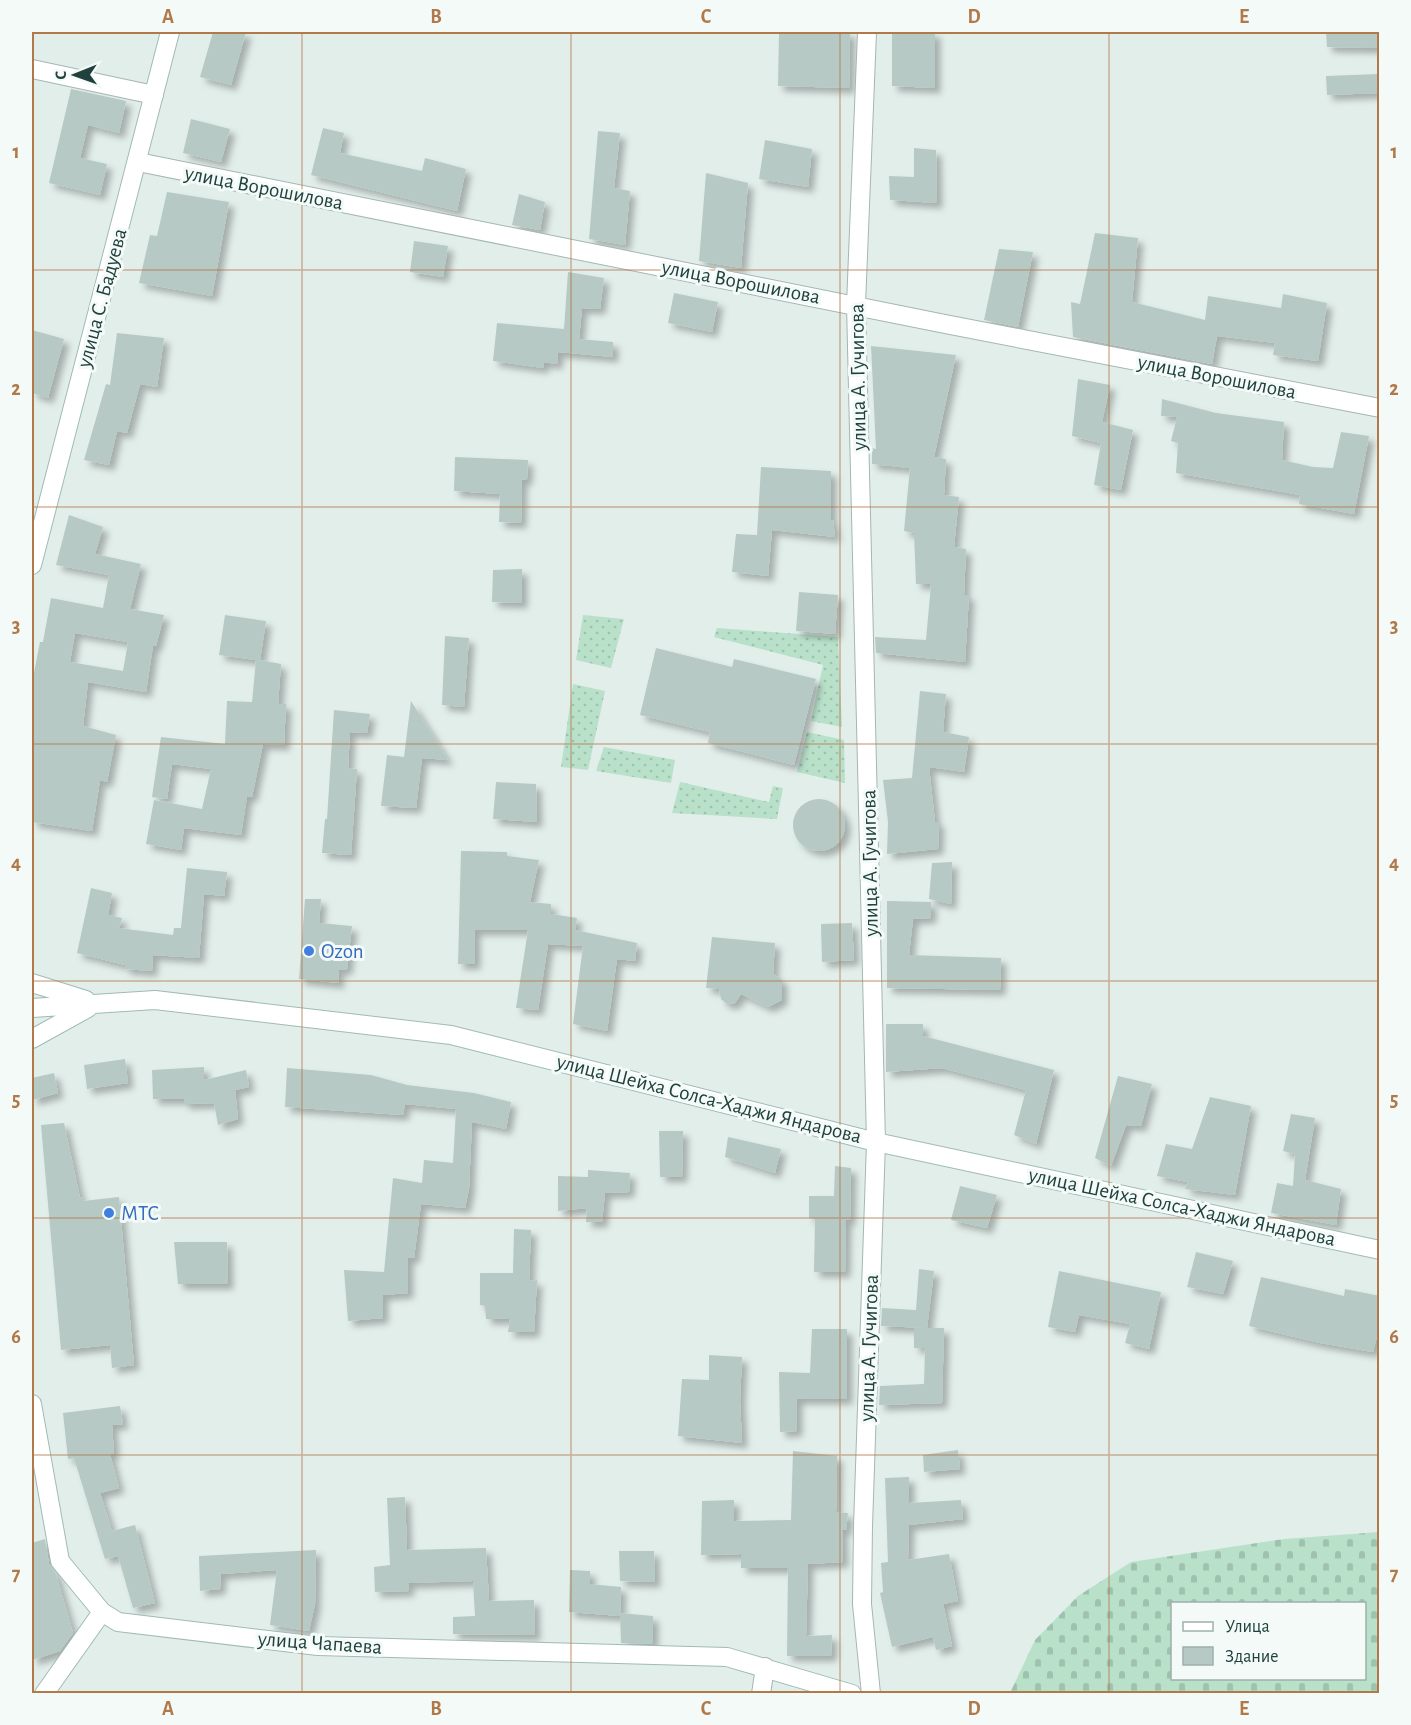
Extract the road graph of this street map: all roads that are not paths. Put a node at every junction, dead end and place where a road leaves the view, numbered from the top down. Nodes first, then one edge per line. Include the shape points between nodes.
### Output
1 (170, 32) edge
2 (867, 32) edge
3 (32, 69) edge
4 (154, 95) junction
5 (138, 162) junction
6 (856, 305) junction
7 (1380, 408) edge
8 (32, 565) edge
9 (32, 984) edge
10 (96, 1004) junction
11 (32, 1008) edge
12 (32, 1039) edge
13 (876, 1142) junction
14 (1380, 1250) edge
15 (32, 1404) edge
16 (102, 1612) junction
17 (765, 1667) junction
18 (44, 1694) edge
19 (761, 1694) edge
20 (852, 1694) edge
21 (871, 1694) edge

1 - 4 street, улица С. Бадуева
2 - 6 street, улица А. Гучигова
3 - 4 street
4 - 5 street, улица С. Бадуева
5 - 6 street, улица Ворошилова
5 - 8 street, улица С. Бадуева
6 - 7 street, улица Ворошилова
6 - 13 street, улица А. Гучигова
9 - 10 street
10 - 11 street, улица Шейха Солса-Хаджи Яндарова
10 - 12 street
10 - 13 street, улица Шейха Солса-Хаджи Яндарова via 155,1000 451,1035
13 - 14 street, улица Шейха Солса-Хаджи Яндарова
13 - 21 street, улица А. Гучигова via 862,1604
15 - 16 street, улица Чапаева via 60,1561
16 - 17 street, улица Чапаева via 118,1622 318,1646 727,1658
16 - 18 street
17 - 19 street
17 - 20 street, улица Чапаева

